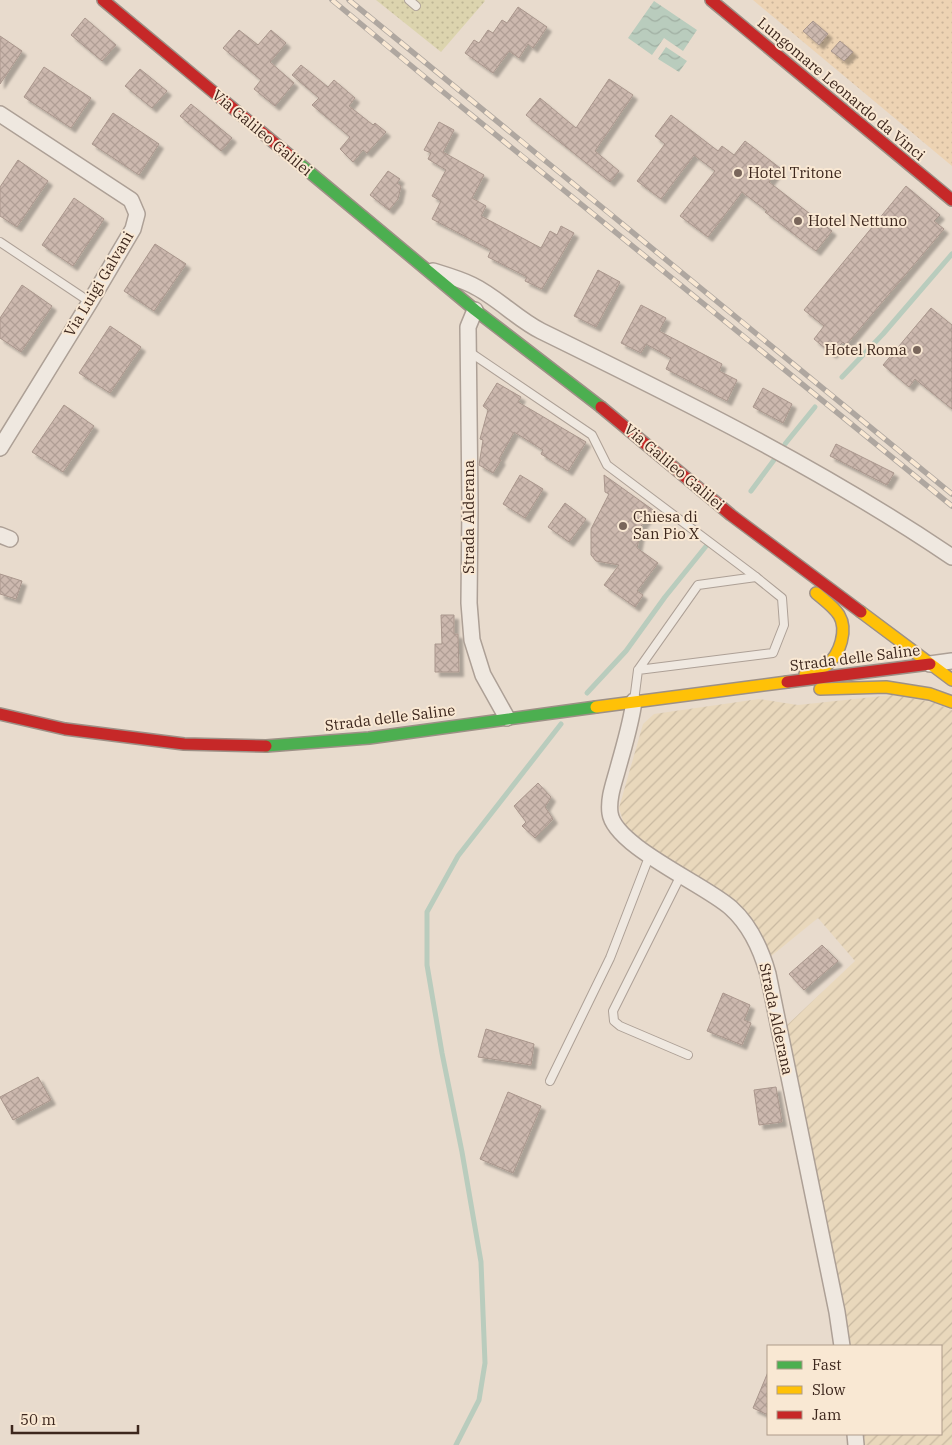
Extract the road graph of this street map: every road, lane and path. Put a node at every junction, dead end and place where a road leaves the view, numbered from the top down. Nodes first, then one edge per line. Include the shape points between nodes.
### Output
1 (103, 0) edge
2 (409, 0) edge
3 (710, 0) edge
4 (416, 6) dead end
5 (0, 114) edge
6 (952, 200) edge
7 (0, 242) edge
8 (422, 266) junction
9 (90, 302) junction
10 (475, 310) junction
11 (468, 351) junction
12 (0, 448) edge
13 (731, 515) junction
14 (755, 548) dead end
15 (952, 556) edge
16 (756, 577) junction
17 (807, 587) dead end
18 (952, 661) edge
19 (930, 664) junction
20 (638, 670) junction
21 (952, 680) edge
22 (784, 682) junction
23 (634, 701) junction
24 (952, 702) edge
25 (0, 714) edge
26 (507, 718) junction
27 (650, 857) junction
28 (681, 876) junction
29 (688, 1055) dead end
30 (550, 1081) dead end
31 (842, 1345) edge

1 - 8 street, Via Galileo Galilei
2 - 4 lane
3 - 6 street, Lungomare Leonardo da Vinci
5 - 9 street, Via Luigi Galvani via 131,200 137,214 132,229
7 - 9 lane
8 - 10 street, Via Galileo Galilei
8 - 15 street, Via Galileo Galilei via 473,285 537,329 772,448 843,487
9 - 12 street, Via Luigi Galvani
10 - 11 street, Strada Alderana via 468,327
10 - 13 street, Via Galileo Galilei via 615,418
11 - 16 lane via 592,435 608,465
11 - 26 street, Strada Alderana via 472,640 483,675
13 - 14 street
13 - 19 street, Via Galileo Galilei
16 - 20 lane via 698,584
16 - 20 lane via 782,598 784,625 773,653
17 - 22 street, Strada delle Saline via 830,604 840,617 842,635 838,652 826,665
18 - 19 street
19 - 21 street, Via Galileo Galilei
19 - 22 street, Strada delle Saline
20 - 23 lane
22 - 23 street, Strada delle Saline
22 - 24 street, Strada delle Saline via 821,689 886,687 930,694
23 - 26 street, Strada delle Saline
23 - 27 street, Strada Alderana via 611,791 610,814 615,828
25 - 26 street, Strada delle Saline via 66,729 184,744 276,746 370,738
27 - 28 street, Strada Alderana
27 - 30 lane via 610,958
28 - 29 lane via 613,1011 614,1021 620,1026
28 - 31 street, Strada Alderana via 733,910 751,932 764,960

